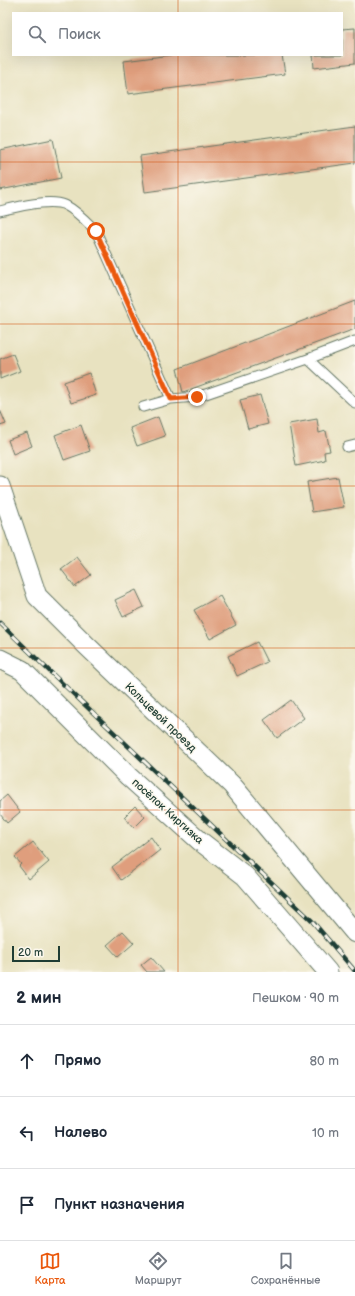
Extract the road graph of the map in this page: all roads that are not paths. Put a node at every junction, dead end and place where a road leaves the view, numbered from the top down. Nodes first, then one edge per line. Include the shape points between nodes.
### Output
1 (0, 211) edge
2 (355, 341) edge
3 (308, 359) junction
4 (171, 399) junction
5 (355, 403) edge
6 (144, 407) dead end
7 (0, 486) edge
8 (0, 659) edge
9 (355, 933) edge
10 (328, 972) edge

1 - 4 lane via 39,203 63,204 79,214 96,231
2 - 3 lane
3 - 4 lane via 197,397
3 - 5 lane
4 - 6 lane
7 - 9 street, Кольцевой проезд via 37,596 232,785
8 - 10 street, посёлок Киргизка via 22,670 128,776 200,841 245,876

